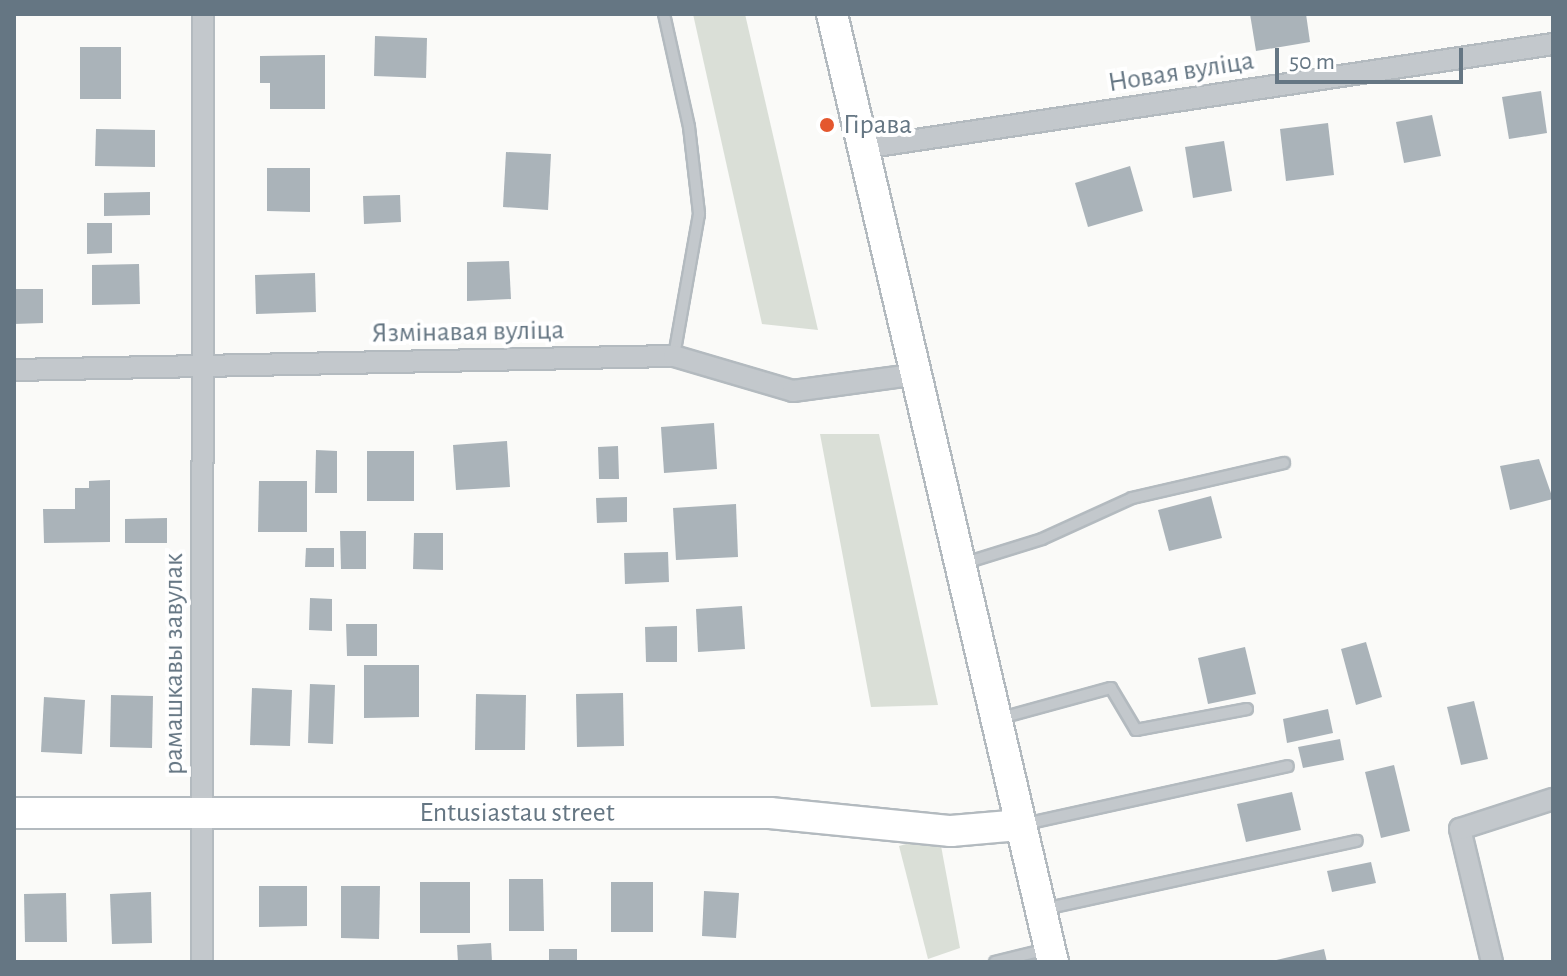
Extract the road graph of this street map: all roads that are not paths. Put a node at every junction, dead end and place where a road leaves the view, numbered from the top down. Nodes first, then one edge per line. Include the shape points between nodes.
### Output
1 (203, 14) edge
2 (664, 14) edge
3 (832, 14) edge
4 (1553, 44) edge
5 (863, 148) junction
6 (674, 356) junction
7 (200, 366) junction
8 (14, 370) edge
9 (918, 374) junction
10 (1284, 463) dead end
11 (959, 565) junction
12 (1247, 709) dead end
13 (995, 720) junction
14 (1288, 766) dead end
15 (1553, 799) edge
16 (14, 813) edge
17 (203, 813) junction
18 (1019, 825) junction
19 (1357, 841) dead end
20 (1042, 910) junction
21 (1052, 955) edge
22 (202, 962) edge
23 (995, 962) edge
24 (1492, 962) edge

1 - 7 street, рамашкавы завулак
2 - 6 lane via 689,127 699,214
3 - 5 street
4 - 5 street, Новая вуліца
5 - 9 street
6 - 7 street, Язмінавая вуліца
6 - 9 street, Язмінавая вуліца via 793,391
7 - 8 street, Язмінавая вуліца
7 - 17 street, рамашкавы завулак
9 - 11 street
10 - 11 lane via 1132,498 1042,539
11 - 13 street
12 - 13 lane via 1136,730 1111,688
13 - 18 street
14 - 18 lane
15 - 24 street via 1460,829
16 - 17 street, Entusiastau street
17 - 18 street, Entusiastau street via 770,813 951,831
17 - 22 street, рамашкавы завулак
18 - 20 street
19 - 20 lane
20 - 21 street
21 - 23 lane

